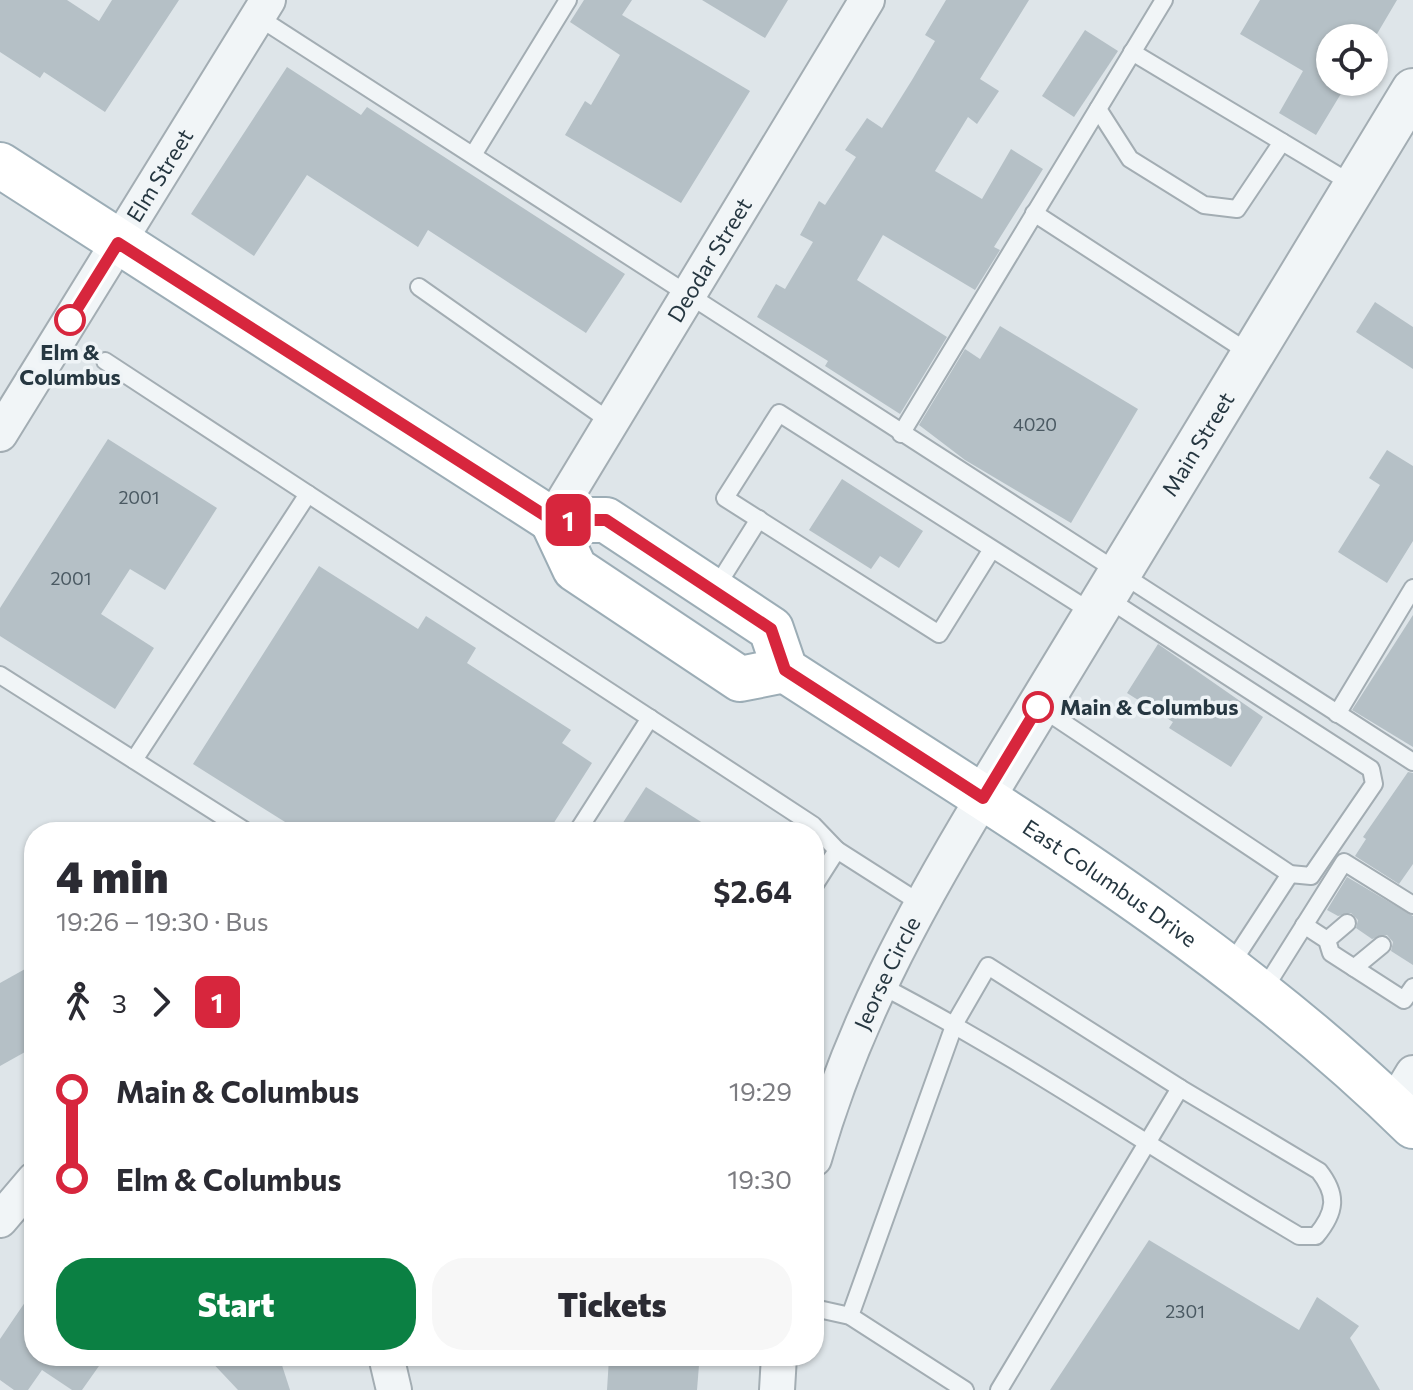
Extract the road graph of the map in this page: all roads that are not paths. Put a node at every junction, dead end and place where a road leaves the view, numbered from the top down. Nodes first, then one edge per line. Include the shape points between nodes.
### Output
1 (568, 0) edge
2 (867, 0) edge
3 (1164, 0) edge
4 (263, 8) edge
5 (1132, 52) junction
6 (1413, 90) edge
7 (1098, 109) junction
8 (1282, 142) junction
9 (473, 155) junction
10 (0, 165) edge
11 (1355, 186) junction
12 (1034, 213) junction
13 (118, 243) junction
14 (419, 287) dead end
15 (688, 296) junction
16 (1252, 355) junction
17 (105, 361) dead end
18 (611, 422) junction
19 (0, 434) edge
20 (901, 434) junction
21 (308, 494) junction
22 (759, 519) junction
23 (552, 520) junction
24 (992, 549) junction
25 (1413, 588) edge
26 (713, 591) junction
27 (1106, 595) junction
28 (785, 670) junction
29 (0, 675) edge
30 (1038, 707) junction
31 (1337, 714) junction
32 (650, 718) junction
33 (134, 760) junction
34 (1413, 762) edge
35 (983, 798) junction
36 (231, 822) edge
37 (583, 822) edge
38 (808, 822) edge
39 (824, 836) edge
40 (837, 850) junction
41 (824, 870) edge
42 (1290, 874) junction
43 (920, 903) junction
44 (1413, 905) edge
45 (1347, 923) dead end
46 (1304, 925) junction
47 (1327, 940) junction
48 (1382, 945) dead end
49 (1354, 968) junction
50 (1246, 979) junction
51 (878, 984) junction
52 (1413, 987) edge
53 (955, 1023) junction
54 (1180, 1088) junction
55 (1406, 1101) edge
56 (824, 1120) edge
57 (1148, 1145) junction
58 (24, 1192) edge
59 (0, 1220) edge
60 (824, 1310) edge
61 (850, 1316) junction
62 (388, 1366) edge
63 (778, 1366) edge
64 (394, 1390) edge
65 (777, 1390) edge
66 (965, 1390) edge
67 (999, 1390) edge

1 - 9 lane
2 - 15 street, Deodar Street
3 - 5 lane
4 - 9 lane
4 - 13 street, Elm Street
5 - 7 lane
5 - 8 lane
6 - 11 street, Main Street
7 - 8 lane via 1130,159 1204,205 1237,209
7 - 12 lane
8 - 11 lane
9 - 15 lane
10 - 13 main road
11 - 16 street, Main Street
12 - 16 lane
12 - 20 lane
13 - 19 street, Elm Street
13 - 23 main road
14 - 18 lane
15 - 18 street, Deodar Street
15 - 20 lane
16 - 27 street, Main Street
17 - 21 lane
18 - 23 street, Deodar Street
20 - 27 lane
21 - 32 lane
21 - 33 lane
22 - 24 lane via 939,634
22 - 24 lane via 725,498 779,413
22 - 26 lane
23 - 26 main road via 606,520
23 - 28 main road via 575,569 740,679
24 - 27 lane
25 - 31 lane
26 - 28 main road via 771,629
27 - 30 street, Main Street
27 - 31 lane
27 - 42 lane via 1371,769 1374,784 1311,876
28 - 35 main road, East Columbus Drive
29 - 33 lane
30 - 35 street, Main Street
30 - 42 lane
31 - 34 lane
32 - 37 lane
32 - 38 lane
33 - 36 lane
35 - 43 street, Jeorse Circle
35 - 50 main road, East Columbus Drive
39 - 40 lane
40 - 41 lane
40 - 43 lane
42 - 50 lane
43 - 51 street, Jeorse Circle
44 - 46 lane via 1381,890 1344,862
45 - 47 lane
46 - 47 lane
46 - 50 lane
47 - 49 lane via 1331,953
48 - 49 lane
49 - 52 lane via 1404,1000
50 - 55 main road, East Columbus Drive
51 - 53 lane
51 - 56 street, Jeorse Circle
53 - 54 lane via 988,966
53 - 57 lane
53 - 61 lane
54 - 57 lane
54 - 57 lane via 1319,1171 1335,1203 1327,1223 1316,1236 1299,1236
57 - 67 lane
58 - 59 street
60 - 61 lane
61 - 66 lane
62 - 64 street
63 - 65 street

